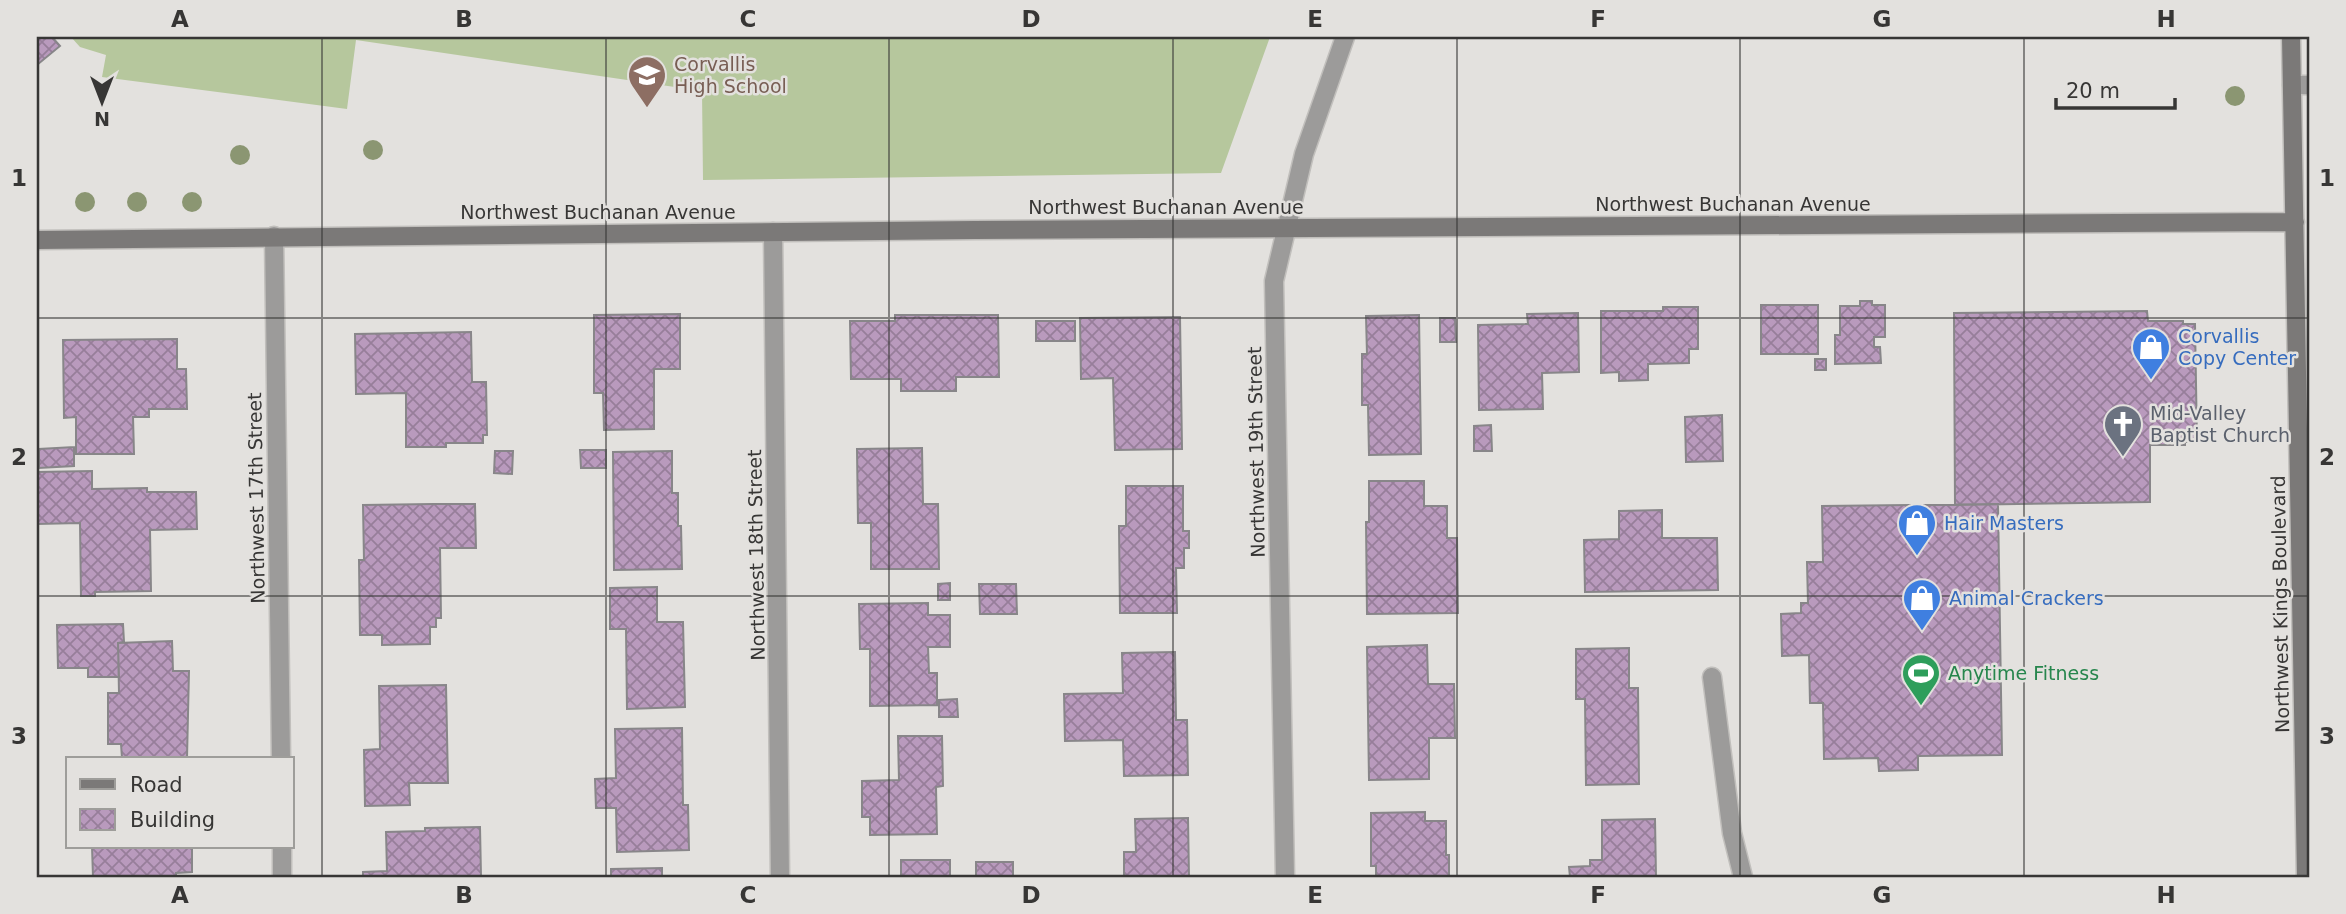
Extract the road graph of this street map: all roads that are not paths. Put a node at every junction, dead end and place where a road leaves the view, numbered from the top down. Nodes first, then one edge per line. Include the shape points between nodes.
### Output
1 (1345, 37) edge
2 (2291, 37) edge
3 (2301, 85) edge
4 (2295, 222) junction
5 (1286, 228) junction
6 (773, 232) junction
7 (274, 236) junction
8 (37, 240) edge
9 (1712, 677) dead end
10 (281, 757) edge
11 (282, 848) edge
12 (282, 877) edge
13 (780, 877) edge
14 (1285, 877) edge
15 (1743, 877) edge
16 (2306, 877) edge

1 - 5 street, Northwest 19th Street via 1304,155
2 - 3 street, Northwest Kings Boulevard
3 - 4 street, Northwest Kings Boulevard
4 - 5 street, Northwest Buchanan Avenue
4 - 16 street, Northwest Kings Boulevard
5 - 6 street, Northwest Buchanan Avenue
5 - 14 street, Northwest 19th Street via 1274,281
6 - 7 street, Northwest Buchanan Avenue
6 - 13 street, Northwest 18th Street
7 - 8 street, Northwest Buchanan Avenue
7 - 10 street, Northwest 17th Street
9 - 15 street via 1732,833
11 - 12 street

